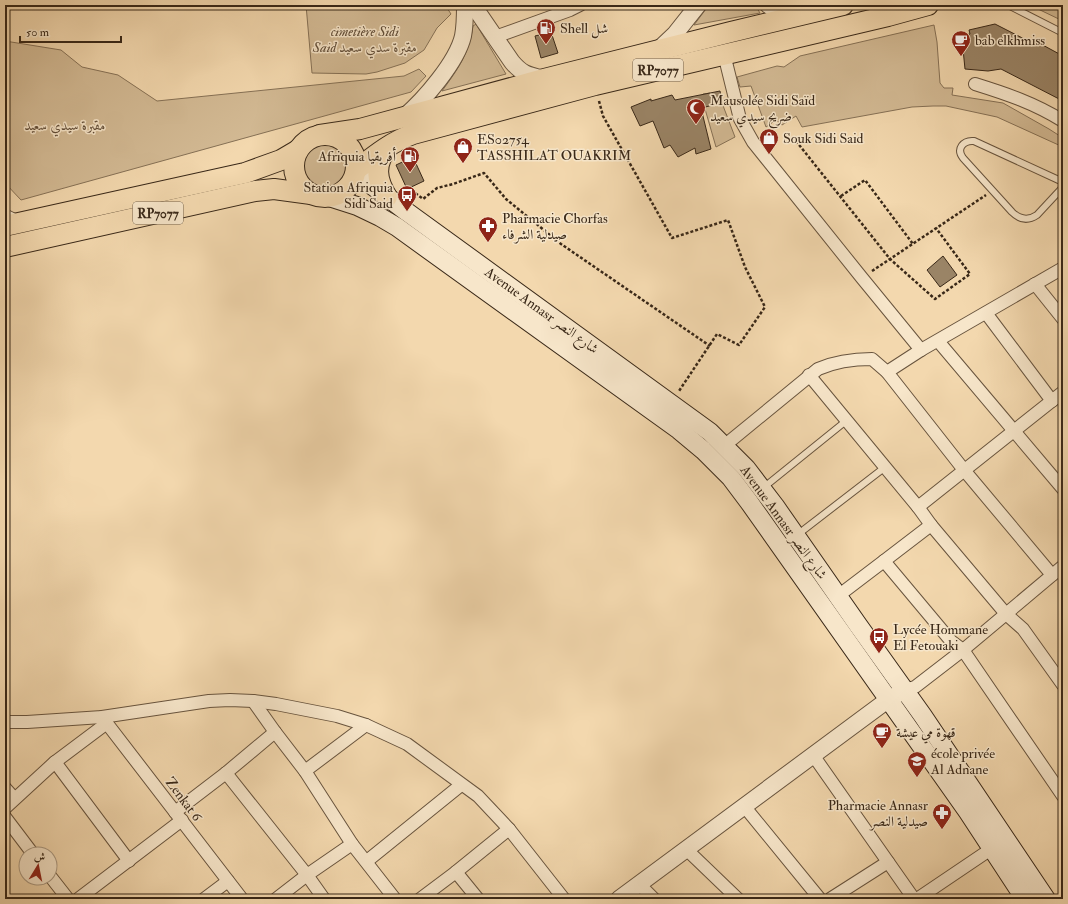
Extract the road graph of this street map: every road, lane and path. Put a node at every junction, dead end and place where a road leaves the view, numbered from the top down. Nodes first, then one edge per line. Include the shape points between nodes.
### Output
1 (465, 5) edge
2 (473, 5) edge
3 (580, 5) edge
4 (698, 5) edge
5 (768, 5) edge
6 (843, 5) edge
7 (928, 5) edge
8 (1008, 5) edge
9 (795, 17) junction
10 (1063, 33) edge
11 (495, 37) junction
12 (658, 50) junction
13 (724, 54) junction
14 (544, 79) junction
15 (975, 84) dead end
16 (595, 85) junction
17 (402, 118) junction
18 (1063, 121) edge
19 (320, 135) junction
20 (796, 141) dead end
21 (391, 144) junction
22 (298, 150) junction
23 (356, 171) junction
24 (1063, 182) edge
25 (1063, 187) edge
26 (992, 190) junction
27 (320, 196) junction
28 (841, 196) junction
29 (392, 200) junction
30 (5, 212) edge
31 (14, 224) edge
32 (936, 228) junction
33 (913, 244) junction
34 (5, 247) edge
35 (890, 259) junction
36 (1063, 268) edge
37 (862, 278) junction
38 (1035, 284) junction
39 (986, 313) junction
40 (1063, 319) edge
41 (938, 341) junction
42 (710, 346) junction
43 (921, 350) junction
44 (887, 372) junction
45 (809, 376) junction
46 (1063, 392) edge
47 (1052, 401) junction
48 (671, 404) junction
49 (846, 421) junction
50 (1014, 431) junction
51 (724, 446) junction
52 (884, 468) junction
53 (964, 470) junction
54 (1058, 474) edge
55 (1063, 488) edge
56 (761, 489) junction
57 (918, 507) junction
58 (931, 525) junction
59 (796, 536) junction
60 (884, 561) junction
61 (1059, 572) edge
62 (838, 596) junction
63 (1006, 614) junction
64 (963, 650) junction
65 (1063, 685) edge
66 (904, 690) junction
67 (888, 699) junction
68 (253, 701) junction
69 (104, 720) junction
70 (5, 722) edge
71 (366, 725) junction
72 (275, 732) junction
73 (813, 755) junction
74 (55, 762) junction
75 (305, 771) junction
76 (226, 773) junction
77 (461, 785) junction
78 (5, 788) edge
79 (1063, 796) edge
80 (14, 798) junction
81 (744, 806) junction
82 (5, 808) edge
83 (179, 816) junction
84 (5, 818) edge
85 (509, 829) junction
86 (352, 844) junction
87 (999, 844) junction
88 (27, 846) edge
89 (686, 849) junction
90 (129, 861) junction
91 (367, 862) junction
92 (888, 862) junction
93 (456, 872) junction
94 (307, 875) junction
95 (228, 881) junction
96 (639, 884) junction
97 (58, 886) edge
98 (68, 899) edge
99 (78, 899) edge
100 (204, 899) edge
101 (242, 899) edge
102 (276, 899) edge
103 (324, 899) edge
104 (395, 899) edge
105 (420, 899) edge
106 (478, 899) edge
107 (564, 899) edge
108 (619, 899) edge
109 (654, 899) edge
110 (738, 899) edge
111 (820, 899) edge
112 (830, 899) edge
113 (914, 899) edge
114 (917, 899) edge
115 (1025, 899) edge
116 (1046, 899) edge

1 - 17 street via 463,36 456,53 436,82
2 - 11 street
3 - 11 street
4 - 12 street via 676,34
5 - 9 street via 778,12
6 - 9 main road, RP7077
7 - 13 main road, RP7077
8 - 10 lane
9 - 12 main road, RP7077
11 - 14 street via 518,70
12 - 14 main road, RP7077
13 - 16 main road, RP7077
13 - 37 street via 740,119 753,142
14 - 17 main road, RP7077
15 - 18 street via 1028,102
16 - 21 main road, RP7077 via 412,134
16 - 42 path via 603,116 672,238 728,220 745,267 765,307 739,345 717,334
17 - 19 main road, RP7077 via 360,129
19 - 22 main road, RP7077 via 304,143
19 - 23 main road via 335,136 347,144 356,160
20 - 28 path
21 - 23 main road, RP7077
21 - 29 main road via 378,164 378,175 381,187
22 - 27 main road via 293,170 296,180 302,188
22 - 31 main road, RP7077 via 281,160 245,173
23 - 27 main road, RP7077 via 353,182 339,195
23 - 29 main road, Avenue Annasr شارع النصر
24 - 26 lane via 974,141 965,142 960,150 961,156
25 - 26 lane via 1037,214 1027,219 1016,216
26 - 32 path
27 - 34 main road, RP7077 via 274,189 254,191
27 - 67 main road, Avenue Annasr شارع النصر via 357,206 397,227 679,430 703,450 731,478
28 - 33 path via 865,180
28 - 35 path
29 - 42 path via 415,193 423,199 437,188 484,173 506,199 561,244
29 - 48 main road, Avenue Annasr شارع النصر
30 - 31 lane
32 - 33 path
32 - 35 path via 970,274 935,299
33 - 35 path
35 - 37 path
36 - 38 street
37 - 43 street
38 - 39 street
38 - 40 street
39 - 41 street
39 - 47 street
41 - 43 street
41 - 50 street
42 - 48 path
43 - 44 street
44 - 45 street via 872,359 862,359 826,366
44 - 53 street
45 - 49 street
45 - 51 street
46 - 47 street
47 - 50 street
48 - 51 main road, Avenue Annasr شارع النصر via 710,432
49 - 52 street
49 - 56 lane
50 - 53 street
50 - 54 street
51 - 56 main road, Avenue Annasr شارع النصر via 746,468
52 - 57 street
52 - 59 lane
53 - 57 street
53 - 61 street
54 - 55 street
56 - 59 main road, Avenue Annasr شارع النصر
57 - 58 street
58 - 60 street
58 - 63 street
59 - 62 main road, Avenue Annasr شارع النصر
60 - 62 street
60 - 64 street via 951,641
61 - 63 street
62 - 66 main road, Avenue Annasr شارع النصر
63 - 64 street
63 - 65 street via 1024,629
64 - 66 street via 915,687
64 - 79 street
66 - 67 street
66 - 87 main road, Avenue Annasr شارع النصر via 923,716
67 - 73 street
67 - 87 main road, Avenue Annasr شارع النصر
68 - 69 street via 209,701
68 - 71 street via 306,709
68 - 72 street
69 - 70 street
69 - 74 street
69 - 83 street, Zenkat 6
71 - 75 street
71 - 77 street via 407,744
72 - 75 street
72 - 76 street
73 - 81 street
73 - 92 street
74 - 80 street
74 - 90 street
75 - 86 street
76 - 83 street
76 - 94 street
77 - 85 street via 478,796
77 - 91 street
78 - 80 street
80 - 82 street
81 - 89 street
81 - 111 street
83 - 90 street
83 - 95 street, Zenkat 6
84 - 88 street
85 - 93 street
85 - 107 street
86 - 91 street
86 - 94 street
87 - 114 street
87 - 115 main road, Avenue Annasr شارع النصر
87 - 116 main road, Avenue Annasr شارع النصر
89 - 96 street
89 - 110 street
90 - 99 street
91 - 104 street
92 - 112 street
92 - 113 street
93 - 105 street
93 - 106 street
94 - 102 street
94 - 103 street
95 - 100 street
95 - 101 street, Zenkat 6
96 - 108 street
96 - 109 street
97 - 98 street

